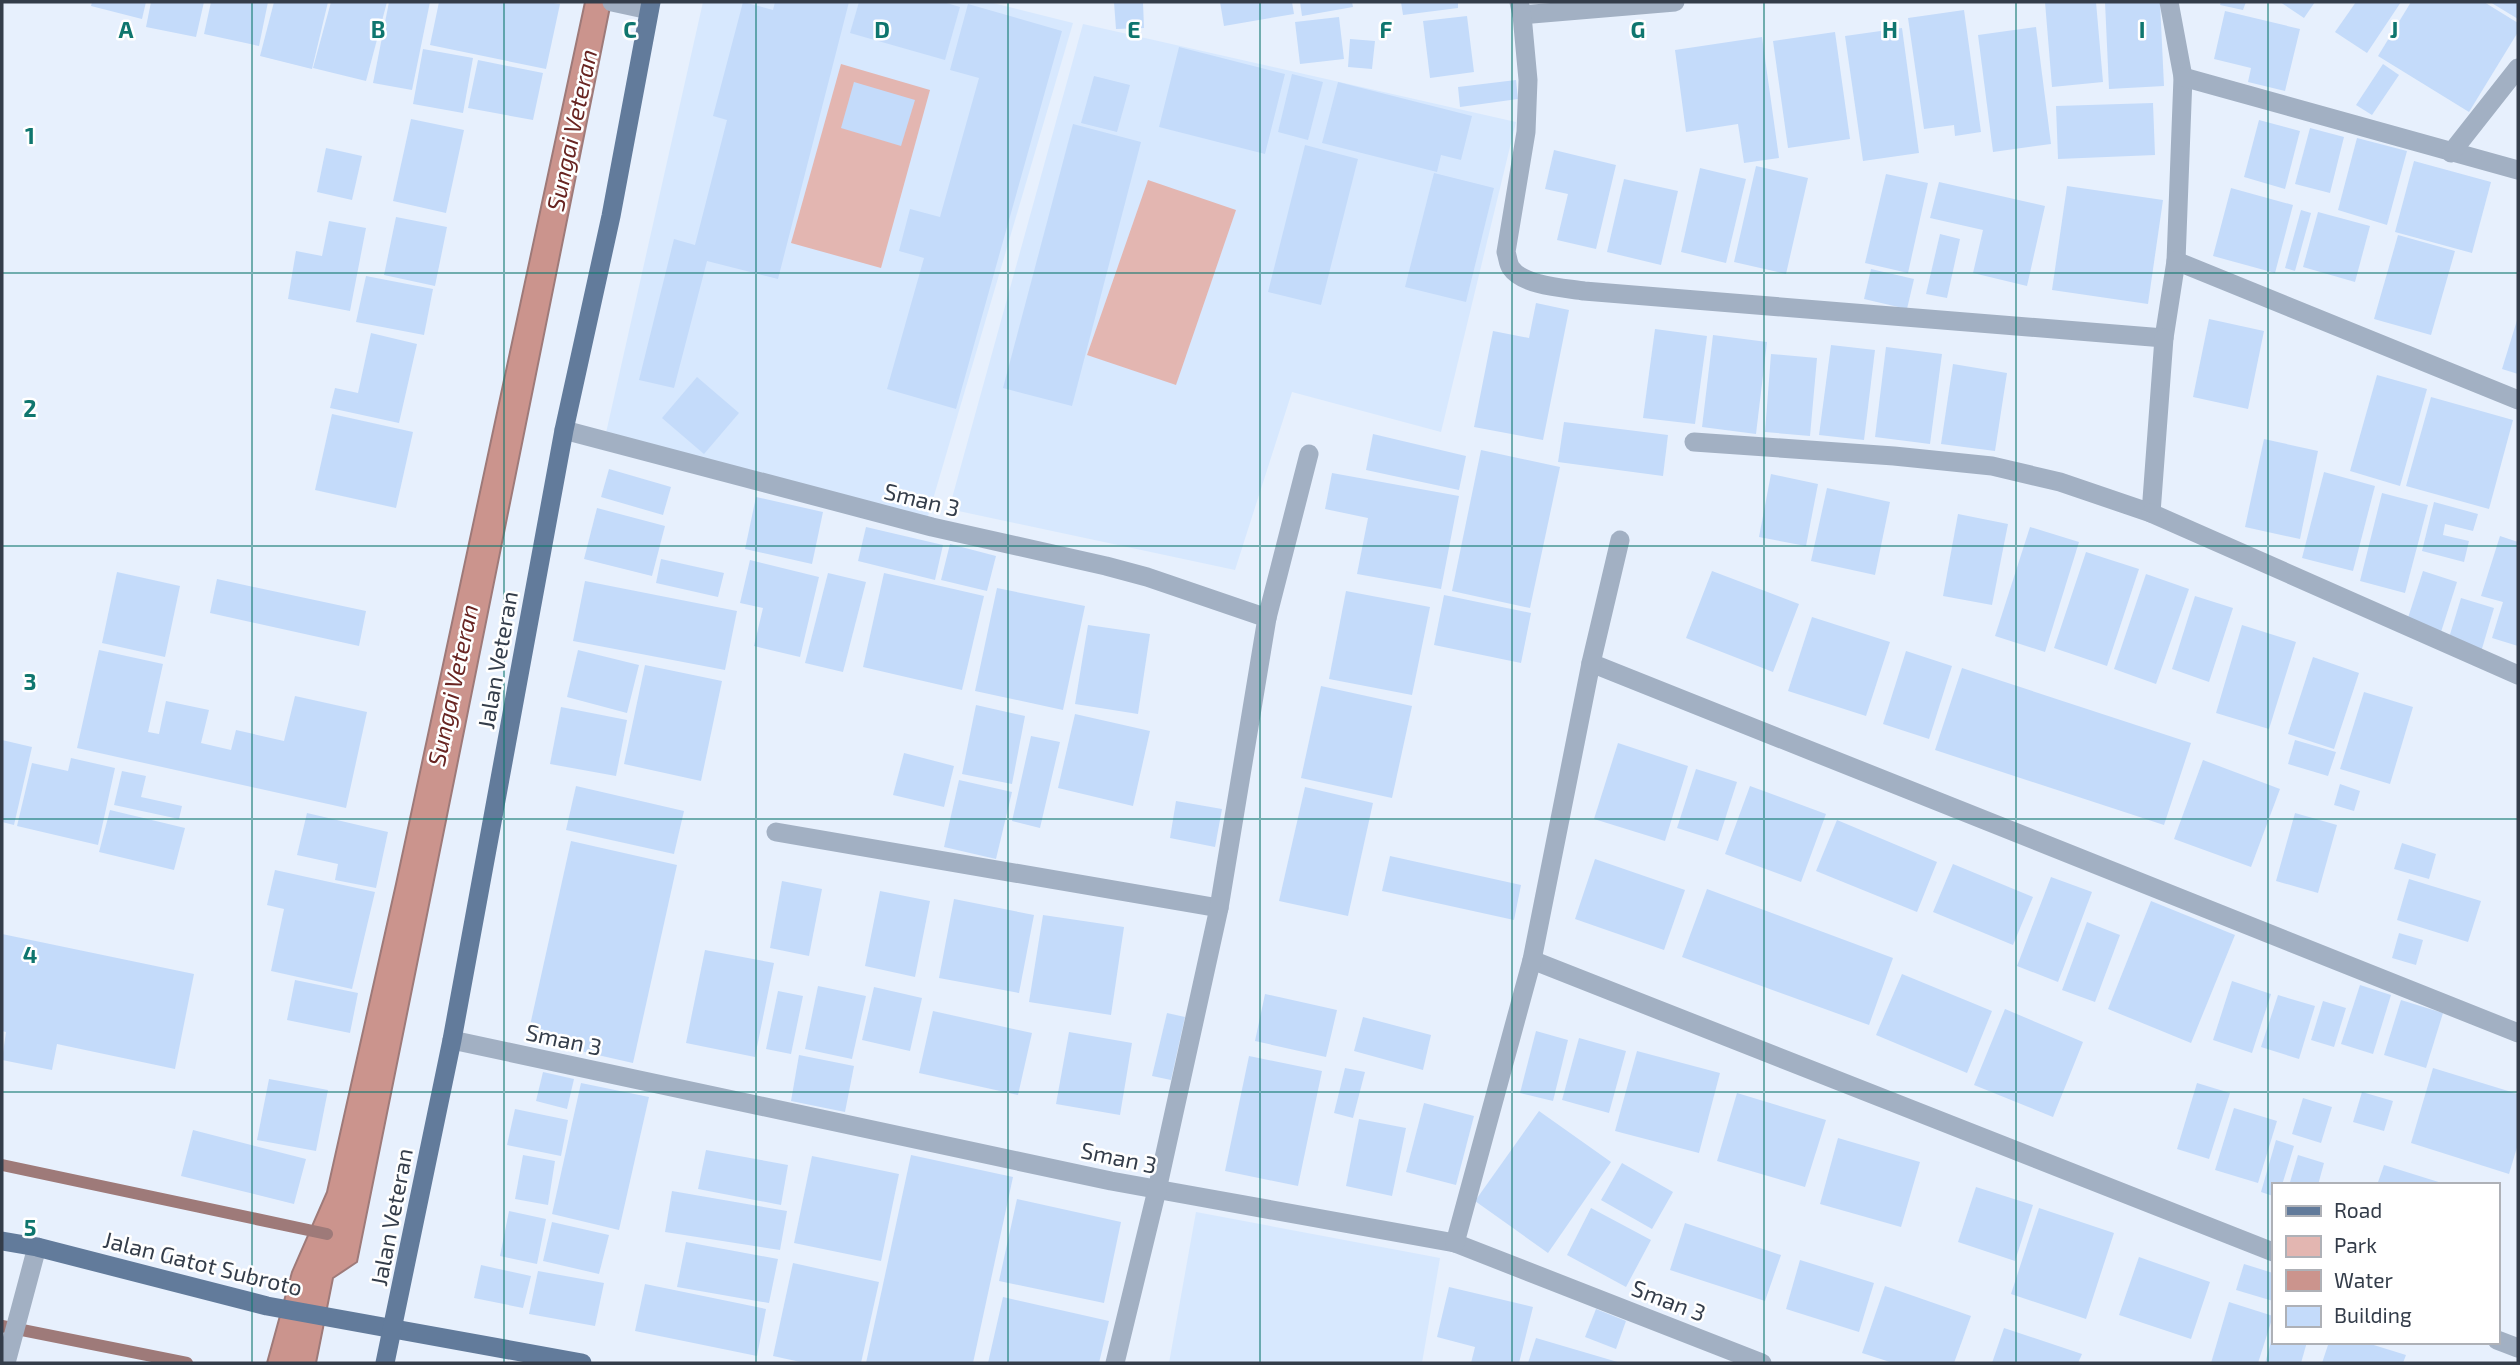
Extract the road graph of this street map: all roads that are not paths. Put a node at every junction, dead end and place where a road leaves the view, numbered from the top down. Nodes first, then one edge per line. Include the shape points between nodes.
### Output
1 (1675, 2) edge
2 (2169, 2) edge
3 (618, 3) edge
4 (650, 6) edge
5 (1520, 8) edge
6 (2518, 68) edge
7 (2183, 76) junction
8 (2451, 153) junction
9 (2518, 170) edge
10 (2176, 261) junction
11 (2164, 338) junction
12 (2518, 400) edge
13 (564, 429) junction
14 (1694, 442) dead end
15 (1309, 454) dead end
16 (2151, 513) junction
17 (1620, 540) dead end
18 (1267, 618) junction
19 (1591, 663) junction
20 (2518, 675) edge
21 (776, 832) dead end
22 (1219, 908) junction
23 (1532, 960) junction
24 (2518, 1034) edge
25 (452, 1040) junction
26 (1157, 1190) junction
27 (2, 1241) edge
28 (1455, 1242) junction
29 (37, 1247) junction
30 (2272, 1252) edge
31 (394, 1328) junction
32 (2499, 1341) edge
33 (2518, 1348) edge
34 (6, 1359) edge
35 (385, 1363) edge
36 (582, 1363) edge
37 (1115, 1363) edge
38 (1762, 1363) edge

1 - 5 street
2 - 7 street
3 - 4 street
4 - 13 main road, Jalan Veteran via 611,216
5 - 11 street via 1528,80 1526,132 1506,253 1517,275 1584,291
6 - 8 street
7 - 8 street
7 - 10 street
8 - 9 street
10 - 11 street
10 - 12 street
11 - 16 street
13 - 18 street, Sman 3 via 932,527 1147,577
13 - 25 main road, Jalan Veteran
14 - 16 street via 1992,466 2060,482
15 - 18 street
16 - 20 street
17 - 19 street
18 - 22 street
19 - 23 street
19 - 24 street
21 - 22 street
22 - 26 street
23 - 28 street
23 - 30 street
25 - 26 street, Sman 3
25 - 31 main road, Jalan Veteran
26 - 28 street, Sman 3
26 - 37 street
27 - 29 main road, Jalan Gatot Subroto
28 - 38 street, Sman 3
29 - 31 main road, Jalan Gatot Subroto via 267,1306
29 - 34 street
31 - 35 main road, Jalan Veteran
31 - 36 main road, Jalan Gatot Subroto
32 - 33 street

